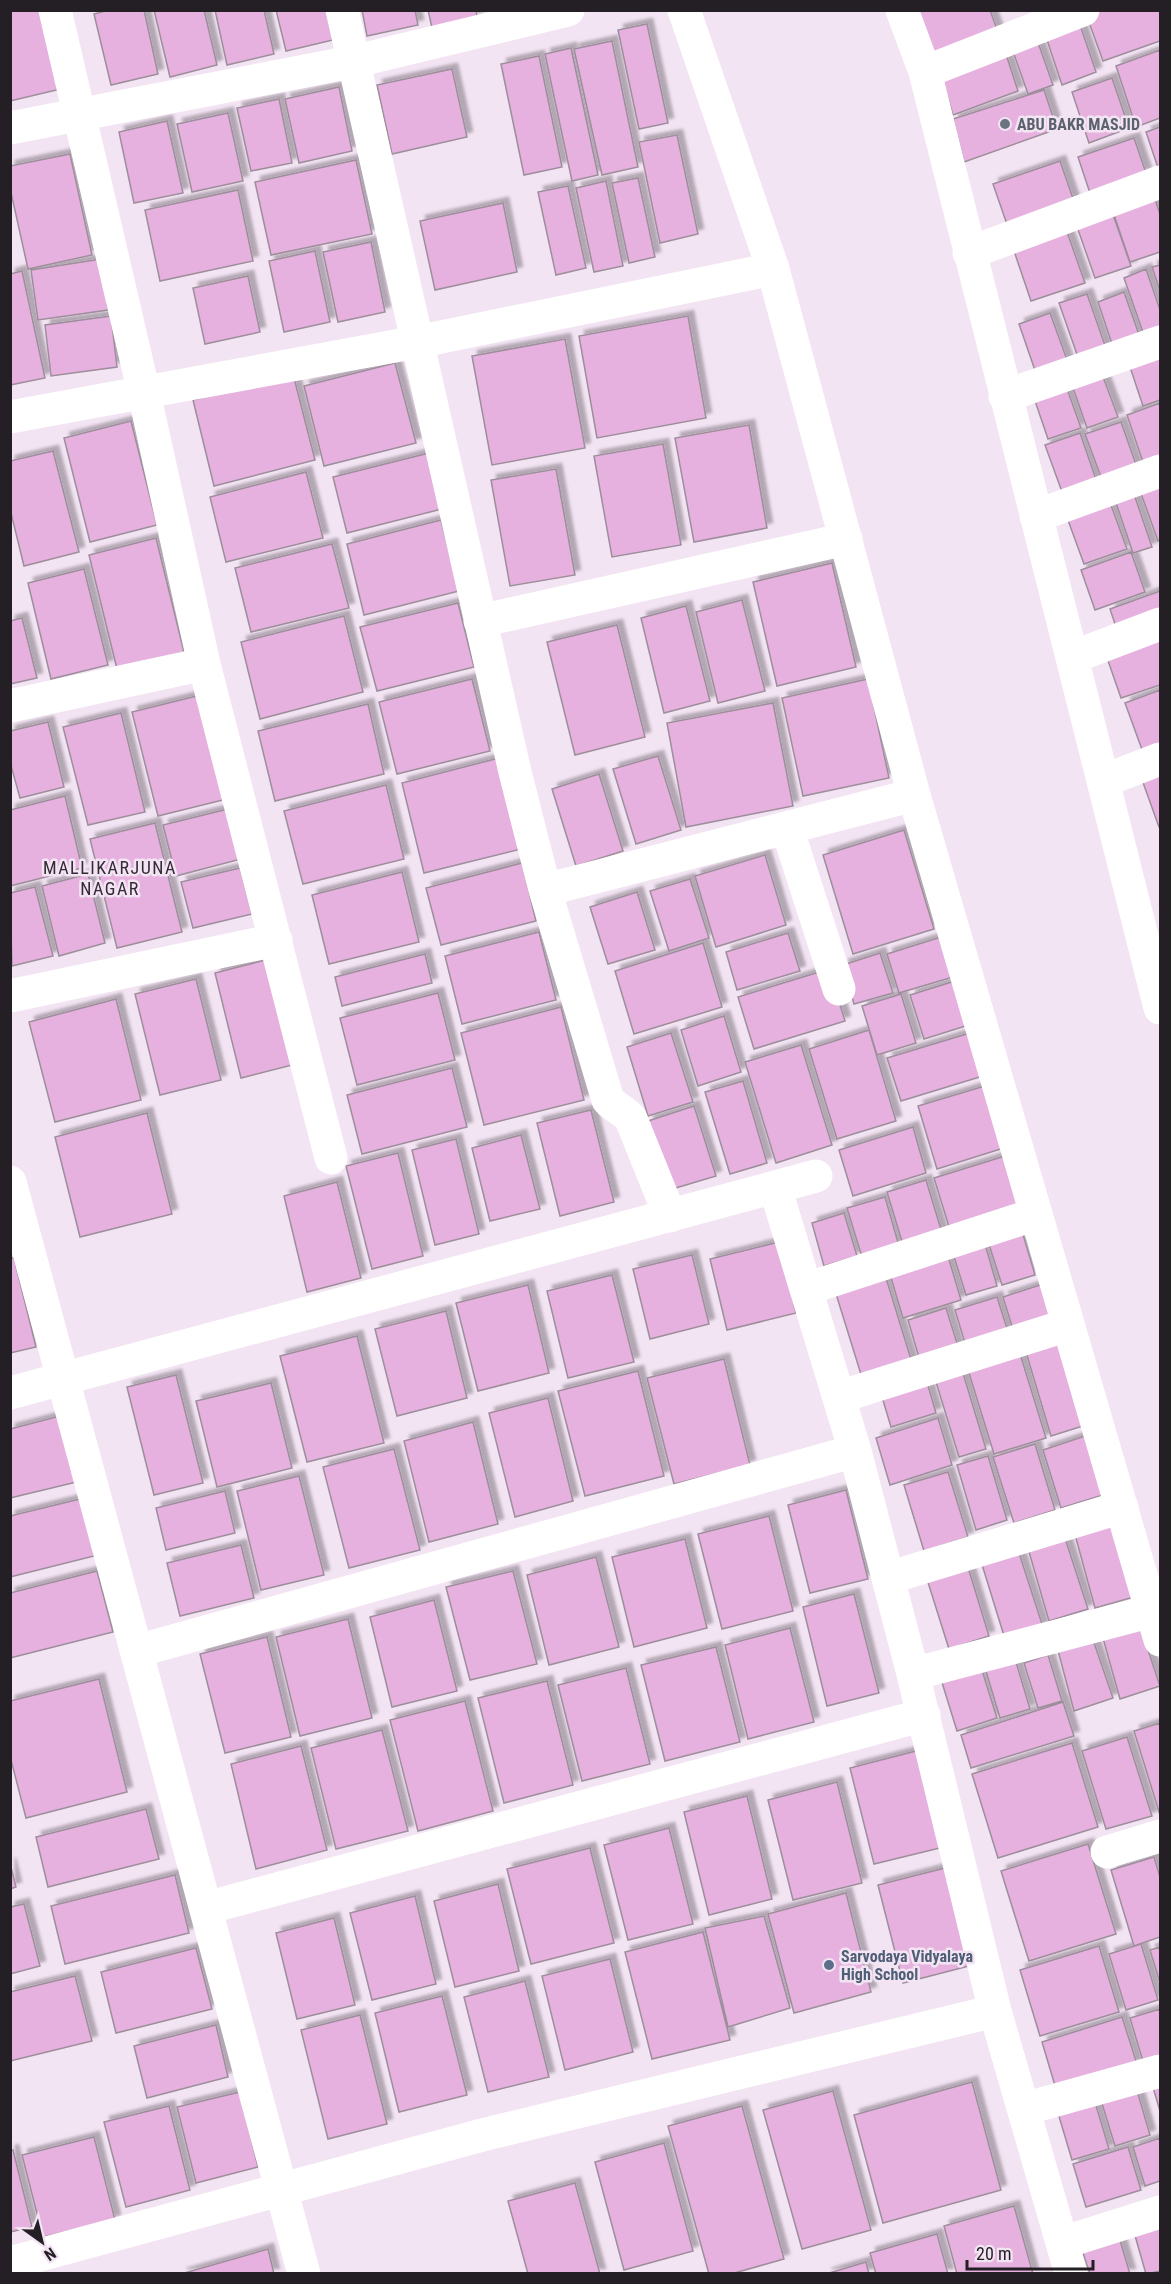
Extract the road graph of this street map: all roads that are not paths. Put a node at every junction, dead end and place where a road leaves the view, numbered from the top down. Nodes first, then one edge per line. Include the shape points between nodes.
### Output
1 (55, 10) edge
2 (342, 10) edge
3 (568, 10) edge
4 (684, 10) edge
5 (902, 10) edge
6 (1083, 10) edge
7 (352, 62) junction
8 (925, 72) junction
9 (80, 114) junction
10 (10, 128) edge
11 (1161, 182) edge
12 (969, 253) junction
13 (773, 269) junction
14 (417, 342) junction
15 (1161, 342) edge
16 (144, 393) junction
17 (1005, 396) junction
18 (10, 417) edge
19 (1161, 471) edge
20 (1036, 516) junction
21 (846, 539) junction
22 (480, 621) junction
23 (1161, 624) edge
24 (1073, 657) junction
25 (204, 664) junction
26 (10, 705) edge
27 (1161, 759) edge
28 (1103, 781) junction
29 (914, 795) junction
30 (787, 828) junction
31 (545, 890) junction
32 (1148, 904) edge
33 (276, 940) junction
34 (839, 988) dead end
35 (1158, 989) edge
36 (10, 996) edge
37 (331, 1158) dead end
38 (816, 1176) dead end
39 (10, 1182) edge
40 (775, 1187) junction
41 (1036, 1214) junction
42 (670, 1216) junction
43 (806, 1288) junction
44 (1068, 1325) junction
45 (63, 1378) junction
46 (10, 1393) edge
47 (839, 1397) junction
48 (855, 1451) junction
49 (1122, 1508) junction
50 (888, 1578) junction
51 (1156, 1626) edge
52 (137, 1651) junction
53 (913, 1674) junction
54 (924, 1715) junction
55 (1161, 1836) edge
56 (1107, 1852) dead end
57 (206, 1908) junction
58 (995, 2011) junction
59 (1161, 2071) edge
60 (1024, 2109) junction
61 (281, 2189) junction
62 (1161, 2212) edge
63 (1062, 2243) junction
64 (10, 2263) edge
65 (304, 2274) edge
66 (1071, 2274) edge

1 - 9 street
2 - 7 street
3 - 7 street
4 - 13 street
5 - 8 street
6 - 8 street
7 - 9 street
7 - 14 street
8 - 12 street
9 - 10 street
9 - 16 street
11 - 12 street
12 - 17 street
13 - 14 street
13 - 21 street
14 - 16 street
14 - 22 street
15 - 17 street
16 - 18 street
16 - 25 street
17 - 20 street
19 - 20 street
20 - 24 street
21 - 22 street
21 - 29 street
22 - 31 street
23 - 24 street
24 - 28 street
25 - 26 street
25 - 33 street
27 - 28 street
28 - 32 street
29 - 30 street
29 - 41 street
30 - 31 street
30 - 34 street
31 - 42 street via 608,1100 631,1119
32 - 35 street
33 - 36 street
33 - 37 street
38 - 40 street
39 - 45 street
40 - 42 street
40 - 43 street
41 - 43 street
41 - 44 street
42 - 45 street
43 - 47 street
44 - 47 street
44 - 49 street
45 - 46 street
45 - 52 street
47 - 48 street
48 - 50 street
48 - 52 street
49 - 50 street
49 - 51 street
50 - 53 street
51 - 53 street
52 - 57 street
53 - 54 street
54 - 57 street
54 - 58 street
55 - 56 street
57 - 61 street
58 - 60 street
58 - 61 street via 486,2134
59 - 60 street
60 - 63 street
61 - 64 street
61 - 65 street
62 - 63 street
63 - 66 street

